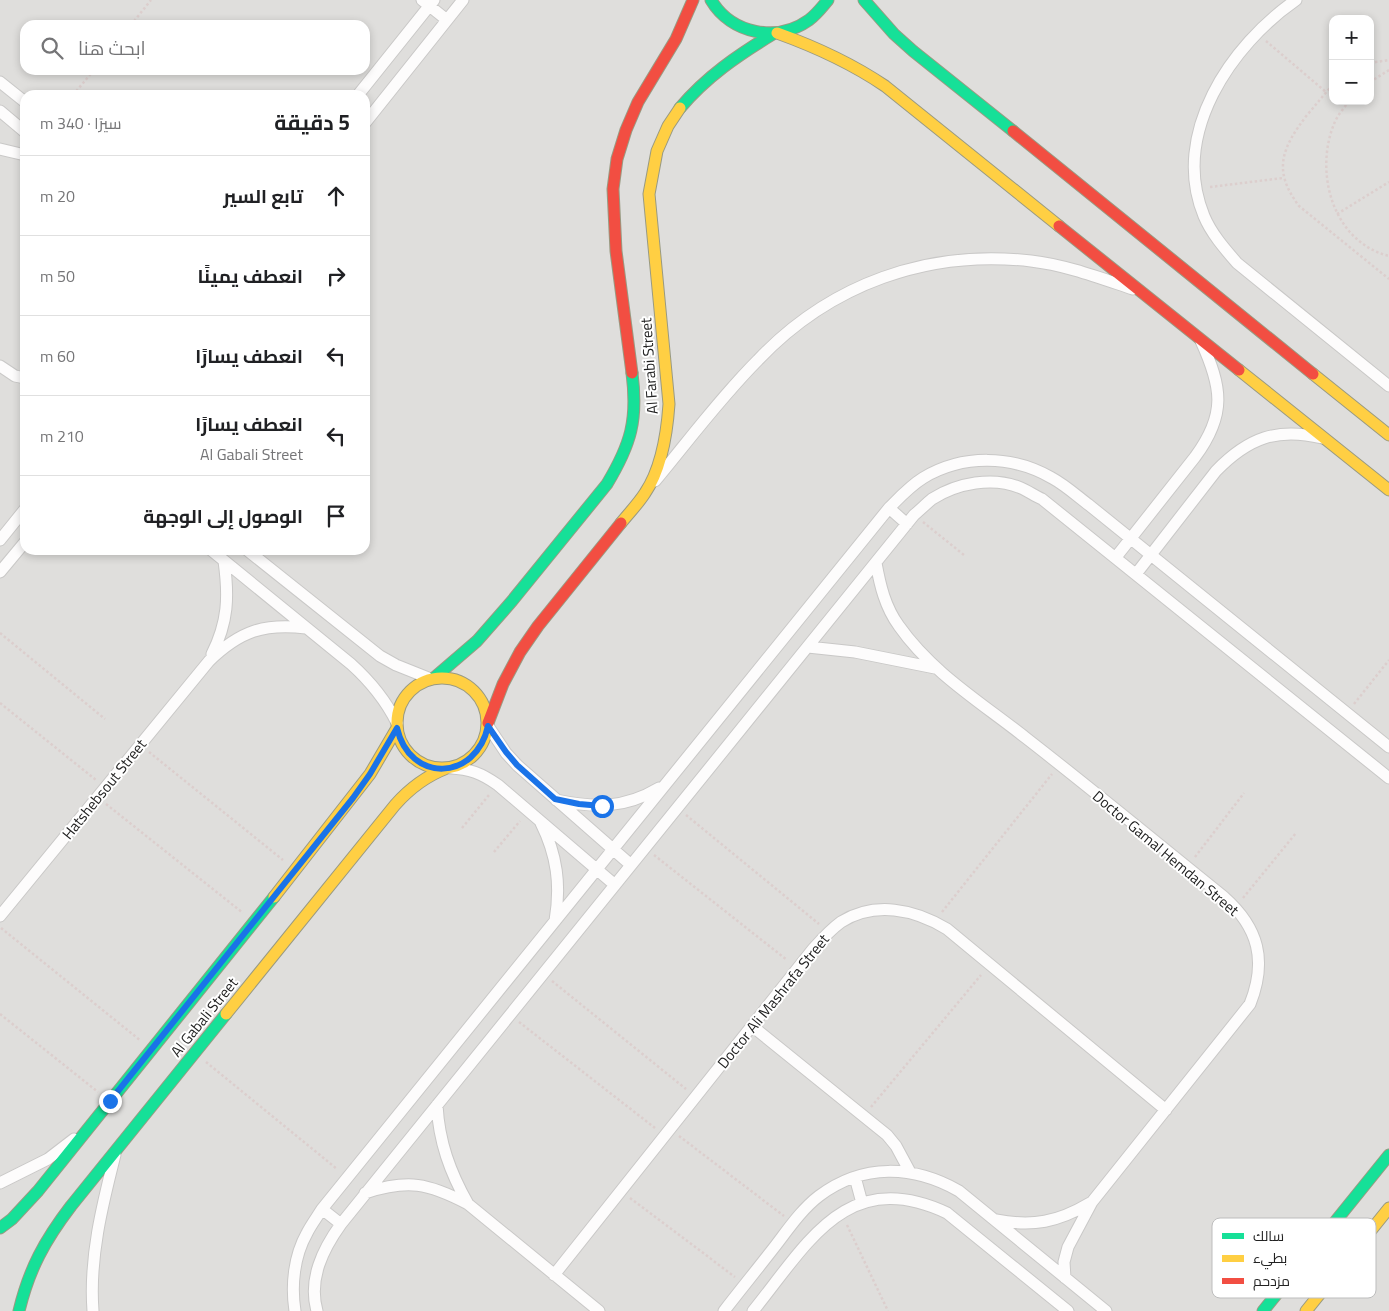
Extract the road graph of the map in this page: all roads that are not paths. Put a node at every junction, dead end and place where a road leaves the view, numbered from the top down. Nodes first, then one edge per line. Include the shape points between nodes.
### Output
1 (463, 0) edge
2 (693, 0) edge
3 (711, 0) edge
4 (828, 0) edge
5 (864, 0) edge
6 (1296, 0) edge
7 (428, 2) edge
8 (447, 20) junction
9 (775, 34) junction
10 (0, 82) edge
11 (362, 90) edge
12 (20, 98) edge
13 (0, 111) edge
14 (370, 117) edge
15 (20, 128) edge
16 (0, 149) edge
17 (20, 154) edge
18 (1140, 291) junction
19 (1200, 339) junction
20 (0, 366) edge
21 (20, 377) edge
22 (1388, 385) edge
23 (1389, 435) edge
24 (1326, 439) junction
25 (1389, 490) edge
26 (646, 492) junction
27 (889, 508) junction
28 (20, 515) edge
29 (911, 519) junction
30 (1131, 538) junction
31 (0, 540) edge
32 (20, 548) edge
33 (1151, 554) junction
34 (217, 555) edge
35 (253, 555) edge
36 (1116, 557) junction
37 (224, 561) junction
38 (876, 562) junction
39 (0, 572) edge
40 (1136, 574) junction
41 (306, 628) junction
42 (808, 648) junction
43 (209, 661) junction
44 (935, 668) junction
45 (433, 678) junction
46 (488, 724) junction
47 (397, 725) junction
48 (1389, 748) edge
49 (448, 768) junction
50 (1389, 778) edge
51 (667, 784) junction
52 (555, 799) junction
53 (540, 819) junction
54 (613, 849) junction
55 (631, 865) junction
56 (597, 869) junction
57 (615, 885) junction
58 (0, 916) edge
59 (555, 922) junction
60 (752, 1026) junction
61 (437, 1105) junction
62 (1166, 1110) junction
63 (87, 1129) junction
64 (116, 1150) junction
65 (1389, 1155) edge
66 (910, 1172) junction
67 (855, 1177) junction
68 (0, 1183) edge
69 (365, 1193) junction
70 (1092, 1202) junction
71 (862, 1203) junction
72 (468, 1204) junction
73 (1389, 1208) edge
74 (322, 1209) junction
75 (1338, 1218) edge
76 (993, 1220) junction
77 (341, 1224) junction
78 (1376, 1224) edge
79 (0, 1228) edge
80 (554, 1275) junction
81 (1065, 1278) junction
82 (1274, 1298) edge
83 (1316, 1298) edge
84 (19, 1311) edge
85 (93, 1311) edge
86 (295, 1311) edge
87 (317, 1311) edge
88 (599, 1311) edge
89 (724, 1311) edge
90 (754, 1311) edge
91 (1068, 1311) edge
92 (1106, 1311) edge
93 (1263, 1311) edge
94 (1306, 1311) edge

1 - 8 street
2 - 45 street, Al Farabi Street via 676,39 638,102 617,159 614,189 616,251 634,388 630,439 606,484 506,608 477,641
3 - 9 street via 725,18 739,27 756,33
4 - 9 street via 810,21
5 - 23 street via 913,51
6 - 22 street via 1257,34 1224,75 1211,98 1201,123 1196,150 1196,189 1204,216 1236,263
7 - 8 street
7 - 11 street
8 - 14 street
9 - 18 street via 836,56 885,86
9 - 26 street, Al Farabi Street via 723,66 683,103 669,123 652,169 649,194 669,412 664,450
10 - 12 street
13 - 15 street
16 - 17 street
18 - 19 street
18 - 26 street via 1070,269 1033,261 995,258 919,266 883,277 815,310 766,352
19 - 24 street
19 - 30 street via 1217,384 1215,423 1207,441
20 - 21 street
24 - 25 street
24 - 33 street via 1301,433 1282,434 1245,446 1216,471
26 - 46 street, Al Farabi Street via 520,652 503,684
27 - 29 street
27 - 30 street via 923,478 943,468 965,462 1010,462 1053,478
27 - 51 street
28 - 31 street
29 - 36 street via 931,500 951,489 972,483 995,482 1019,487 1042,499
29 - 38 street
30 - 33 street
30 - 36 street
32 - 39 street
33 - 40 street
33 - 48 street
34 - 37 street
35 - 45 street via 380,656
36 - 40 street
37 - 41 street
37 - 43 street, Hatshebsout Street via 228,587 226,613 220,638
38 - 42 street
38 - 44 street, Doctor Gamal Hemdan Street via 887,605 897,624
40 - 50 street
41 - 43 street, Hatshebsout Street via 263,628 224,646
41 - 47 street via 364,676 388,704
42 - 44 street, Doctor Gamal Hemdan Street via 855,652
42 - 55 street
43 - 58 street, Hatshebsout Street
44 - 62 street, Doctor Gamal Hemdan Street via 1236,907 1255,937 1259,971 1250,1004
45 - 46 street via 448,677 472,688 481,698
45 - 47 street via 410,690 398,710
46 - 49 street via 485,738 472,757
46 - 52 street via 517,765
47 - 49 street via 405,750 414,758 435,768
47 - 63 street, Al Gabali Street via 364,782
49 - 53 street via 469,769 486,776
49 - 64 street, Al Gabali Street via 433,773 406,792
51 - 52 street via 625,803 602,806
51 - 54 street
52 - 54 street
53 - 56 street
53 - 59 street via 555,859 559,900
54 - 55 street
54 - 56 street
55 - 57 street
56 - 57 street
56 - 59 street
57 - 61 street
59 - 74 street
60 - 62 street, Doctor Ali Mashrafa Street via 829,932 849,918 872,910 904,910 935,922 958,938
60 - 66 street via 887,1135
60 - 80 street, Doctor Ali Mashrafa Street
61 - 69 street
61 - 72 street via 449,1168
62 - 70 street, Doctor Gamal Hemdan Street
63 - 68 street via 48,1159
63 - 79 street, Al Gabali Street via 38,1191
64 - 84 street, Al Gabali Street via 50,1233 35,1257
64 - 85 street via 93,1263
65 - 75 street
66 - 67 street via 882,1171
66 - 76 street via 959,1191
67 - 71 street
67 - 89 street via 819,1196 793,1223
69 - 72 street via 386,1186 427,1186
69 - 77 street
70 - 76 street, Doctor Gamal Hemdan Street via 1055,1220 1014,1223
70 - 81 street, Doctor Gamal Hemdan Street via 1068,1247 1064,1262
71 - 90 street via 841,1212 822,1226
71 - 91 street via 906,1199 947,1213
72 - 80 street
73 - 78 street
74 - 77 street
74 - 86 street via 306,1233 298,1255 293,1278
76 - 81 street
77 - 87 street via 318,1263 314,1285
80 - 88 street
81 - 92 street
82 - 93 street
83 - 94 street

